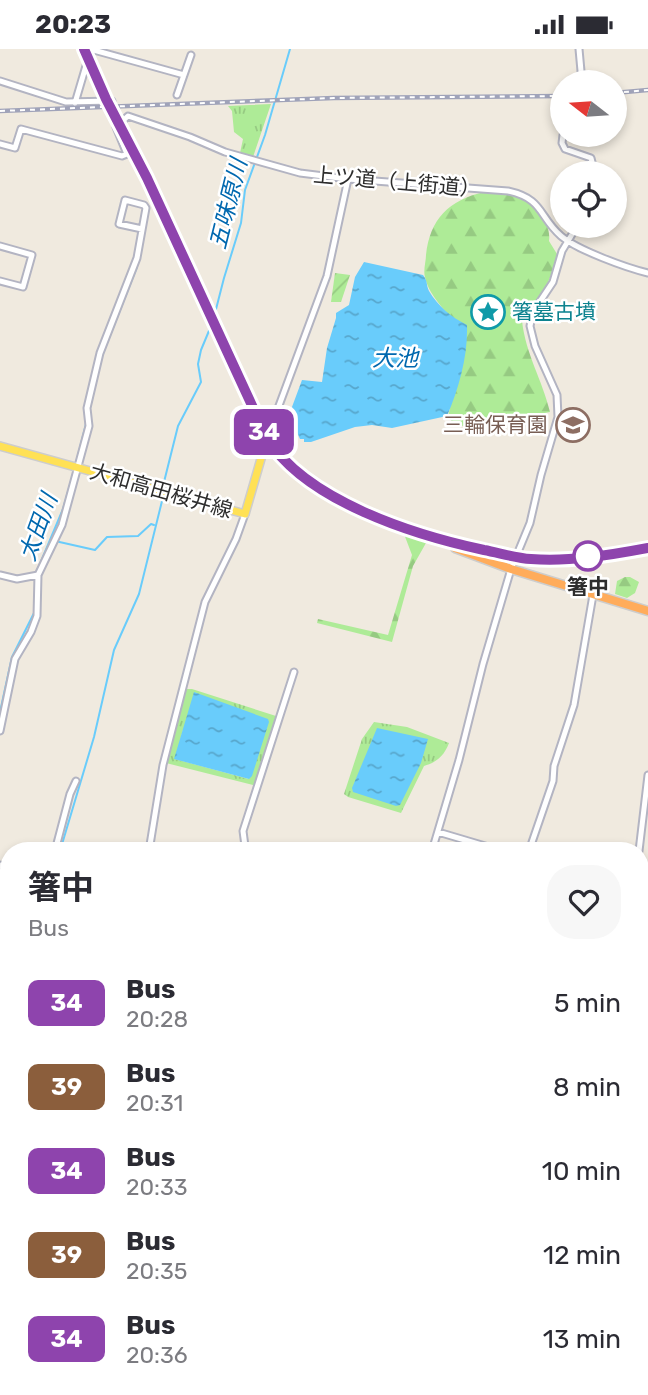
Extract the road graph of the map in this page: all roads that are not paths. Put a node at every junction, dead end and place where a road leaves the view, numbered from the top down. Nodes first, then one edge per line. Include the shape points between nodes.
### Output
1 (84, 49) edge
2 (91, 49) edge
3 (579, 49) edge
4 (191, 55) dead end
5 (581, 70) edge
6 (184, 75) junction
7 (0, 81) edge
8 (177, 95) dead end
9 (112, 101) dead end
10 (75, 103) junction
11 (0, 144) edge
12 (565, 147) edge
13 (592, 161) edge
14 (348, 179) junction
15 (142, 229) junction
16 (570, 238) edge
17 (568, 241) junction
18 (0, 246) edge
19 (648, 273) edge
20 (0, 281) edge
21 (256, 415) junction
22 (272, 420) junction
23 (267, 438) junction
24 (0, 446) edge
25 (77, 468) junction
26 (245, 515) junction
27 (433, 538) junction
28 (648, 548) edge
29 (516, 558) junction
30 (511, 569) junction
31 (0, 575) edge
32 (38, 575) junction
33 (593, 595) junction
34 (648, 611) edge
35 (293, 672) dead end
36 (0, 731) edge
37 (648, 775) edge
38 (76, 781) dead end
39 (438, 832) junction
40 (57, 842) edge
41 (150, 842) edge
42 (244, 842) edge
43 (435, 842) edge
44 (472, 842) edge
45 (532, 842) edge
46 (645, 842) edge

1 - 21 highway, bridge
2 - 6 street
2 - 10 street
3 - 5 street
4 - 6 street
6 - 8 street
7 - 10 street
9 - 10 street
11 - 14 street, 上ツ道（上街道） via 15,148 20,129 122,156 127,154 116,127 128,116 237,155 300,173
12 - 13 street
14 - 17 street, 上ツ道（上街道） via 525,195
14 - 22 street via 327,276
15 - 15 street via 146,208 125,200 119,224
15 - 25 street via 137,258 100,353 87,408 89,426
16 - 17 street
17 - 19 street, 上ツ道（上街道）
17 - 29 street via 530,326 559,412 530,523
18 - 20 street via 32,255 23,287
21 - 22 street via 267,423
21 - 23 highway
22 - 23 street
23 - 26 main road, 大和高田桜井線
23 - 27 highway via 284,461 313,485
24 - 25 main road, 大和高田桜井線
25 - 26 main road, 大和高田桜井線
25 - 32 street via 62,525
26 - 41 street via 205,602 163,765
27 - 29 highway
27 - 30 highway
28 - 29 highway via 554,559
29 - 30 street
30 - 33 highway
30 - 39 street
31 - 32 street via 17,579
32 - 36 street via 37,616 15,659
33 - 34 highway
33 - 45 street via 574,705
35 - 42 street via 243,831
37 - 46 street
38 - 40 street
39 - 43 street
39 - 44 street

